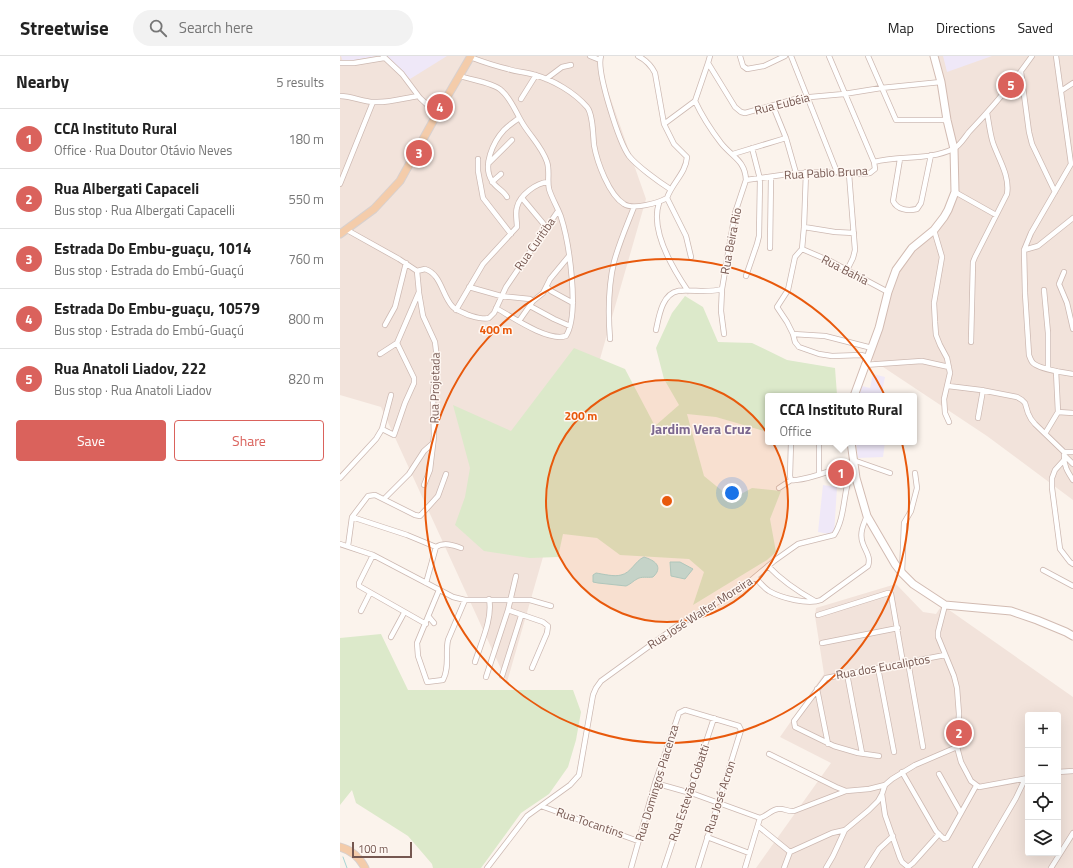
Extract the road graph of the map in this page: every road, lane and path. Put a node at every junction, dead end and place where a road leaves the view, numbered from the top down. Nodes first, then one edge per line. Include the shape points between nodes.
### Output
1 (590, 56) edge
2 (638, 56) edge
3 (710, 56) edge
4 (740, 56) edge
5 (785, 56) edge
6 (791, 56) edge
7 (829, 56) edge
8 (868, 56) edge
9 (934, 56) edge
10 (1032, 56) edge
11 (1056, 56) edge
12 (383, 57) edge
13 (471, 57) edge
14 (601, 58) edge
15 (340, 64) edge
16 (708, 64) junction
17 (571, 65) dead end
18 (1021, 72) junction
19 (536, 75) junction
20 (460, 76) junction
21 (546, 79) junction
22 (941, 82) junction
23 (1073, 83) edge
24 (881, 88) junction
25 (1061, 91) junction
26 (844, 94) junction
27 (340, 96) edge
28 (418, 96) junction
29 (808, 97) junction
30 (521, 99) dead end
31 (695, 101) junction
32 (373, 102) junction
33 (773, 106) junction
34 (987, 113) junction
35 (437, 114) junction
36 (519, 118) junction
37 (947, 120) junction
38 (664, 124) junction
39 (786, 138) junction
40 (512, 140) dead end
41 (752, 148) junction
42 (954, 149) junction
43 (732, 154) junction
44 (931, 155) junction
45 (478, 159) dead end
46 (900, 159) junction
47 (874, 162) junction
48 (489, 163) junction
49 (1072, 164) edge
50 (806, 172) junction
51 (837, 172) junction
52 (796, 173) junction
53 (501, 174) dead end
54 (849, 174) junction
55 (771, 177) junction
56 (760, 179) junction
57 (746, 180) junction
58 (492, 182) junction
59 (548, 182) junction
60 (340, 184) edge
61 (670, 189) junction
62 (955, 192) junction
63 (1055, 192) junction
64 (507, 197) dead end
65 (522, 198) junction
66 (667, 198) junction
67 (659, 202) junction
68 (634, 207) junction
69 (558, 211) junction
70 (996, 215) junction
71 (1073, 218) edge
72 (804, 227) junction
73 (547, 228) junction
74 (934, 230) junction
75 (342, 231) edge
76 (854, 233) junction
77 (510, 234) junction
78 (770, 248) dead end
79 (802, 249) junction
80 (1024, 250) junction
81 (569, 256) junction
82 (691, 257) dead end
83 (406, 263) junction
84 (847, 270) junction
85 (417, 271) junction
86 (1064, 272) dead end
87 (746, 276) dead end
88 (469, 287) junction
89 (547, 287) junction
90 (722, 289) junction
91 (1044, 290) dead end
92 (419, 292) junction
93 (688, 292) junction
94 (888, 292) junction
95 (502, 296) junction
96 (573, 303) junction
97 (532, 304) junction
98 (496, 308) junction
99 (456, 310) junction
100 (519, 321) junction
101 (385, 325) dead end
102 (570, 326) junction
103 (1073, 329) edge
104 (656, 330) dead end
105 (724, 334) dead end
106 (793, 334) junction
107 (610, 339) dead end
108 (971, 342) dead end
109 (397, 343) junction
110 (872, 348) junction
111 (380, 354) dead end
112 (868, 357) junction
113 (864, 365) junction
114 (949, 367) junction
115 (1048, 369) junction
116 (1056, 371) junction
117 (1073, 374) edge
118 (948, 386) junction
119 (984, 390) junction
120 (855, 393) edge
121 (391, 394) dead end
122 (1058, 412) junction
123 (1073, 413) edge
124 (978, 418) dead end
125 (949, 422) dead end
126 (382, 430) junction
127 (1046, 432) junction
128 (432, 444) junction
129 (792, 445) edge
130 (819, 445) edge
131 (851, 445) edge
132 (1073, 452) edge
133 (1064, 455) junction
134 (853, 463) junction
135 (1073, 464) edge
136 (890, 473) dead end
137 (915, 473) dead end
138 (446, 474) dead end
139 (819, 474) junction
140 (340, 478) edge
141 (791, 480) junction
142 (1073, 480) edge
143 (424, 485) dead end
144 (780, 488) dead end
145 (384, 499) junction
146 (867, 516) junction
147 (352, 517) junction
148 (340, 544) edge
149 (348, 546) junction
150 (436, 547) junction
151 (461, 548) dead end
152 (372, 555) junction
153 (1073, 564) edge
154 (768, 566) junction
155 (1043, 570) dead end
156 (902, 573) junction
157 (516, 576) dead end
158 (755, 577) junction
159 (426, 583) junction
160 (1073, 586) edge
161 (439, 590) junction
162 (370, 593) junction
163 (489, 599) junction
164 (465, 600) junction
165 (510, 601) junction
166 (817, 602) junction
167 (945, 604) junction
168 (551, 606) dead end
169 (508, 610) junction
170 (361, 611) dead end
171 (404, 613) junction
172 (818, 615) dead end
173 (521, 616) junction
174 (429, 617) junction
175 (434, 623) dead end
176 (426, 624) junction
177 (898, 628) junction
178 (1073, 636) edge
179 (391, 637) dead end
180 (822, 643) dead end
181 (945, 655) junction
182 (475, 662) dead end
183 (906, 663) junction
184 (532, 668) dead end
185 (878, 668) junction
186 (847, 674) junction
187 (502, 676) dead end
188 (486, 677) dead end
189 (817, 689) junction
190 (714, 718) junction
191 (739, 726) joint
192 (828, 744) junction
193 (923, 747) dead end
194 (957, 747) junction
195 (894, 752) dead end
196 (769, 754) dead end
197 (862, 754) junction
198 (879, 756) dead end
199 (1073, 771) edge
200 (902, 772) junction
201 (1061, 772) edge
202 (940, 774) dead end
203 (1025, 778) edge
204 (1025, 782) edge
205 (655, 783) junction
206 (885, 784) junction
207 (976, 786) junction
208 (846, 791) junction
209 (689, 793) junction
210 (882, 794) junction
211 (718, 803) junction
212 (541, 806) junction
213 (961, 813) junction
214 (760, 818) junction
215 (758, 826) junction
216 (845, 830) junction
217 (1073, 833) edge
218 (939, 834) junction
219 (893, 836) junction
220 (707, 837) junction
221 (638, 841) junction
222 (340, 847) edge
223 (790, 852) junction
224 (749, 853) junction
225 (908, 867) edge
226 (365, 868) edge
227 (487, 868) edge
228 (631, 868) edge
229 (664, 868) edge
230 (698, 868) edge
231 (745, 868) edge
232 (784, 868) edge
233 (826, 868) edge
234 (867, 868) edge
235 (975, 868) edge
236 (1051, 868) edge

1 - 14 street
2 - 38 street via 647,61 655,73
3 - 16 street
4 - 5 street via 743,66 747,69 764,66
6 - 29 street
7 - 26 street
8 - 24 street
9 - 22 street
10 - 18 street
11 - 25 street
12 - 15 street
12 - 28 street via 402,74
13 - 19 street via 502,68
13 - 20 main road
14 - 61 street via 604,83 623,146 630,157
16 - 31 street
16 - 33 street, Rua Eubéia via 735,107 741,112
17 - 21 street via 562,67
18 - 34 street
18 - 63 street via 1032,144
19 - 21 street
19 - 30 street
20 - 35 main road
20 - 36 street via 498,87 510,100
21 - 68 street via 563,87 587,107 598,164 619,200 624,205
22 - 24 street, Rua Eubéia
22 - 37 street
23 - 25 street
24 - 26 street, Rua Eubéia
24 - 37 street via 894,117 898,120
25 - 49 street
26 - 29 street, Rua Eubéia
26 - 47 street
27 - 32 street
28 - 32 street
28 - 35 street
29 - 33 street, Rua Eubéia
29 - 51 street
31 - 38 street
31 - 43 street via 709,126
32 - 60 street
33 - 39 street
34 - 42 street
34 - 70 street via 993,141 1008,183 1007,194
35 - 75 main road via 400,181 374,209
36 - 48 street via 498,137
36 - 59 street via 536,140 547,162
37 - 42 street
38 - 61 street via 674,144 687,157 684,170
39 - 41 street
39 - 52 street
40 - 48 street
41 - 43 street
41 - 56 street
42 - 44 street, Rua Pablo Bruna
42 - 62 street
43 - 57 street via 743,165
44 - 46 street, Rua Pablo Bruna
44 - 46 street via 921,203 917,209 912,210 899,208 893,201
45 - 77 street via 483,198
46 - 47 street, Rua Pablo Bruna
47 - 54 street, Rua Pablo Bruna via 873,172
48 - 58 street via 488,172
49 - 63 street
50 - 51 street, Rua Pablo Bruna
50 - 52 street, Rua Pablo Bruna
50 - 72 street
51 - 54 street, Rua Pablo Bruna
52 - 55 street, Rua Pablo Bruna
53 - 58 street
54 - 76 street
55 - 56 street, Rua Pablo Bruna
55 - 78 street
56 - 57 street, Rua Pablo Bruna
56 - 87 street via 759,236
57 - 90 street, Rua Beira Rio via 736,213
58 - 64 street
59 - 65 street via 538,185
59 - 69 street
61 - 66 street
62 - 70 street
62 - 74 street via 948,210
63 - 80 street
65 - 73 street
65 - 77 street via 516,208 517,227
66 - 67 street
66 - 82 street via 686,236
67 - 68 street
67 - 93 street via 657,227 669,259
68 - 107 street via 612,270 608,310
69 - 73 street, Rua Curitiba
69 - 81 street, Rua Curitiba
70 - 108 street via 973,262
71 - 80 street via 1038,246
72 - 76 street
72 - 79 street
73 - 95 street, Rua Curitiba
74 - 94 street via 902,260
74 - 114 street via 942,257 934,303 936,335
75 - 83 street
76 - 84 street via 854,253
77 - 88 street via 483,264
79 - 84 street, Rua Bahía
79 - 106 street via 795,257 788,290 777,307
80 - 115 street via 1029,355 1034,364
81 - 89 street via 550,279
81 - 96 street, Rua Curitiba
83 - 85 street
83 - 101 street via 395,306
84 - 94 street, Rua Bahía
85 - 92 street, Rua Projetada
85 - 99 street via 425,269 432,274 439,282 450,305
86 - 103 street via 1059,284
88 - 95 street
88 - 99 street
89 - 96 street
89 - 97 street
90 - 93 street
90 - 105 street, Rua Beira Rio
91 - 115 street via 1049,339
92 - 109 street, Rua Projetada
92 - 128 street, Rua Projetada via 423,316 431,332 438,359 433,393 435,430
93 - 104 street via 673,292 666,298
94 - 110 street
95 - 97 street via 530,299
95 - 98 street, Rua Curitiba
96 - 102 street, Rua Curitiba
97 - 100 street
97 - 102 street via 550,317
98 - 99 street via 486,319
98 - 100 street
100 - 102 street via 544,334 562,337 567,335
106 - 110 street via 825,336
106 - 112 street via 799,347 819,354
109 - 111 street
109 - 126 street, Rua Projetada via 414,383 394,435
110 - 112 street
112 - 113 street
113 - 114 street via 922,361
113 - 120 street
114 - 118 street
115 - 116 street
116 - 117 street
116 - 122 street
118 - 119 street
118 - 125 street via 944,406
119 - 124 street
119 - 127 street via 1022,400 1031,419
121 - 126 street
122 - 123 street
122 - 127 street
126 - 140 street
127 - 133 street
128 - 143 street, Rua Projetada via 430,470
128 - 145 street via 424,451 409,474
129 - 141 street
130 - 139 street
131 - 134 street
132 - 133 street
133 - 135 street
133 - 142 street via 1066,470
133 - 153 street via 1052,478 1052,488 1060,549
134 - 136 street
134 - 139 street
134 - 146 street
134 - 154 street, Rua José Walter Moreira via 846,482 839,526 834,535 798,544
137 - 156 street via 916,488 911,511 904,523
138 - 145 street via 438,496 420,516
139 - 141 street
141 - 144 street
145 - 147 street via 370,494
146 - 156 street
146 - 166 street via 862,531 863,544 869,557 868,566
147 - 149 street
147 - 150 street
148 - 149 street
149 - 152 street
150 - 151 street via 448,544
150 - 159 street
152 - 159 street
152 - 162 street via 359,585
154 - 158 street, Rua José Walter Moreira
154 - 166 street via 792,588
155 - 160 street
156 - 167 street via 913,584
157 - 165 street
158 - 166 street via 771,592 798,600
158 - 212 street, Rua José Walter Moreira via 744,587 677,626 601,681 594,695 579,775 570,785
159 - 161 street
161 - 164 street
161 - 174 street
162 - 170 street
162 - 171 street
163 - 164 street
163 - 165 street
163 - 182 street via 489,617
164 - 176 street via 448,640 447,670 443,680 427,682 418,656 417,643
165 - 168 street via 530,600
165 - 169 street
167 - 178 street via 1011,611
167 - 181 street via 938,637
169 - 173 street
169 - 188 street
171 - 176 street
171 - 179 street
172 - 177 street via 888,593 891,594
173 - 184 street via 543,622 548,626
173 - 187 street
174 - 175 street
174 - 176 street
177 - 180 street
177 - 183 street
181 - 183 street, Rua dos Eucaliptos
181 - 194 street via 957,688
183 - 185 street, Rua dos Eucaliptos
183 - 193 street
185 - 186 street, Rua dos Eucaliptos
185 - 195 street
186 - 189 street, Rua dos Eucaliptos via 826,678
186 - 197 street
189 - 192 street
189 - 192 street, Rua dos Eucaliptos via 794,721 794,725
190 - 191 street, Rua Domingos Piacenza
190 - 205 street, Rua Domingos Piacenza via 685,710 679,713
190 - 209 street, Rua Estevão Cobatti
191 - 211 street, Rua José Acron via 742,730
192 - 197 street, Rua dos Eucaliptos
194 - 200 street
194 - 207 street via 961,762
196 - 208 street
197 - 198 street, Rua dos Eucaliptos
199 - 201 street
200 - 206 street
200 - 218 street
202 - 213 street
203 - 207 street
204 - 235 street
205 - 209 street
205 - 221 street, Rua Domingos Piacenza
206 - 208 street via 869,789
206 - 210 street
207 - 213 street
208 - 214 street via 794,811 776,809
209 - 211 street
209 - 229 street, Rua Estevão Cobatti
210 - 216 street via 869,810
210 - 219 street via 885,815
211 - 214 street
211 - 220 street, Rua José Acron
212 - 221 street, Rua Tocantins
212 - 227 street, Rua José Walter Moreira via 527,816
213 - 218 street via 947,838 944,839
214 - 215 street
215 - 223 street
215 - 224 street
216 - 223 street via 832,833
216 - 233 street
217 - 236 street
218 - 225 street
219 - 225 street via 901,861
219 - 234 street via 879,849
220 - 224 street
220 - 230 street, Rua José Acron
221 - 228 street, Rua Domingos Piacenza
222 - 226 main road via 353,854
223 - 232 street
224 - 231 street

